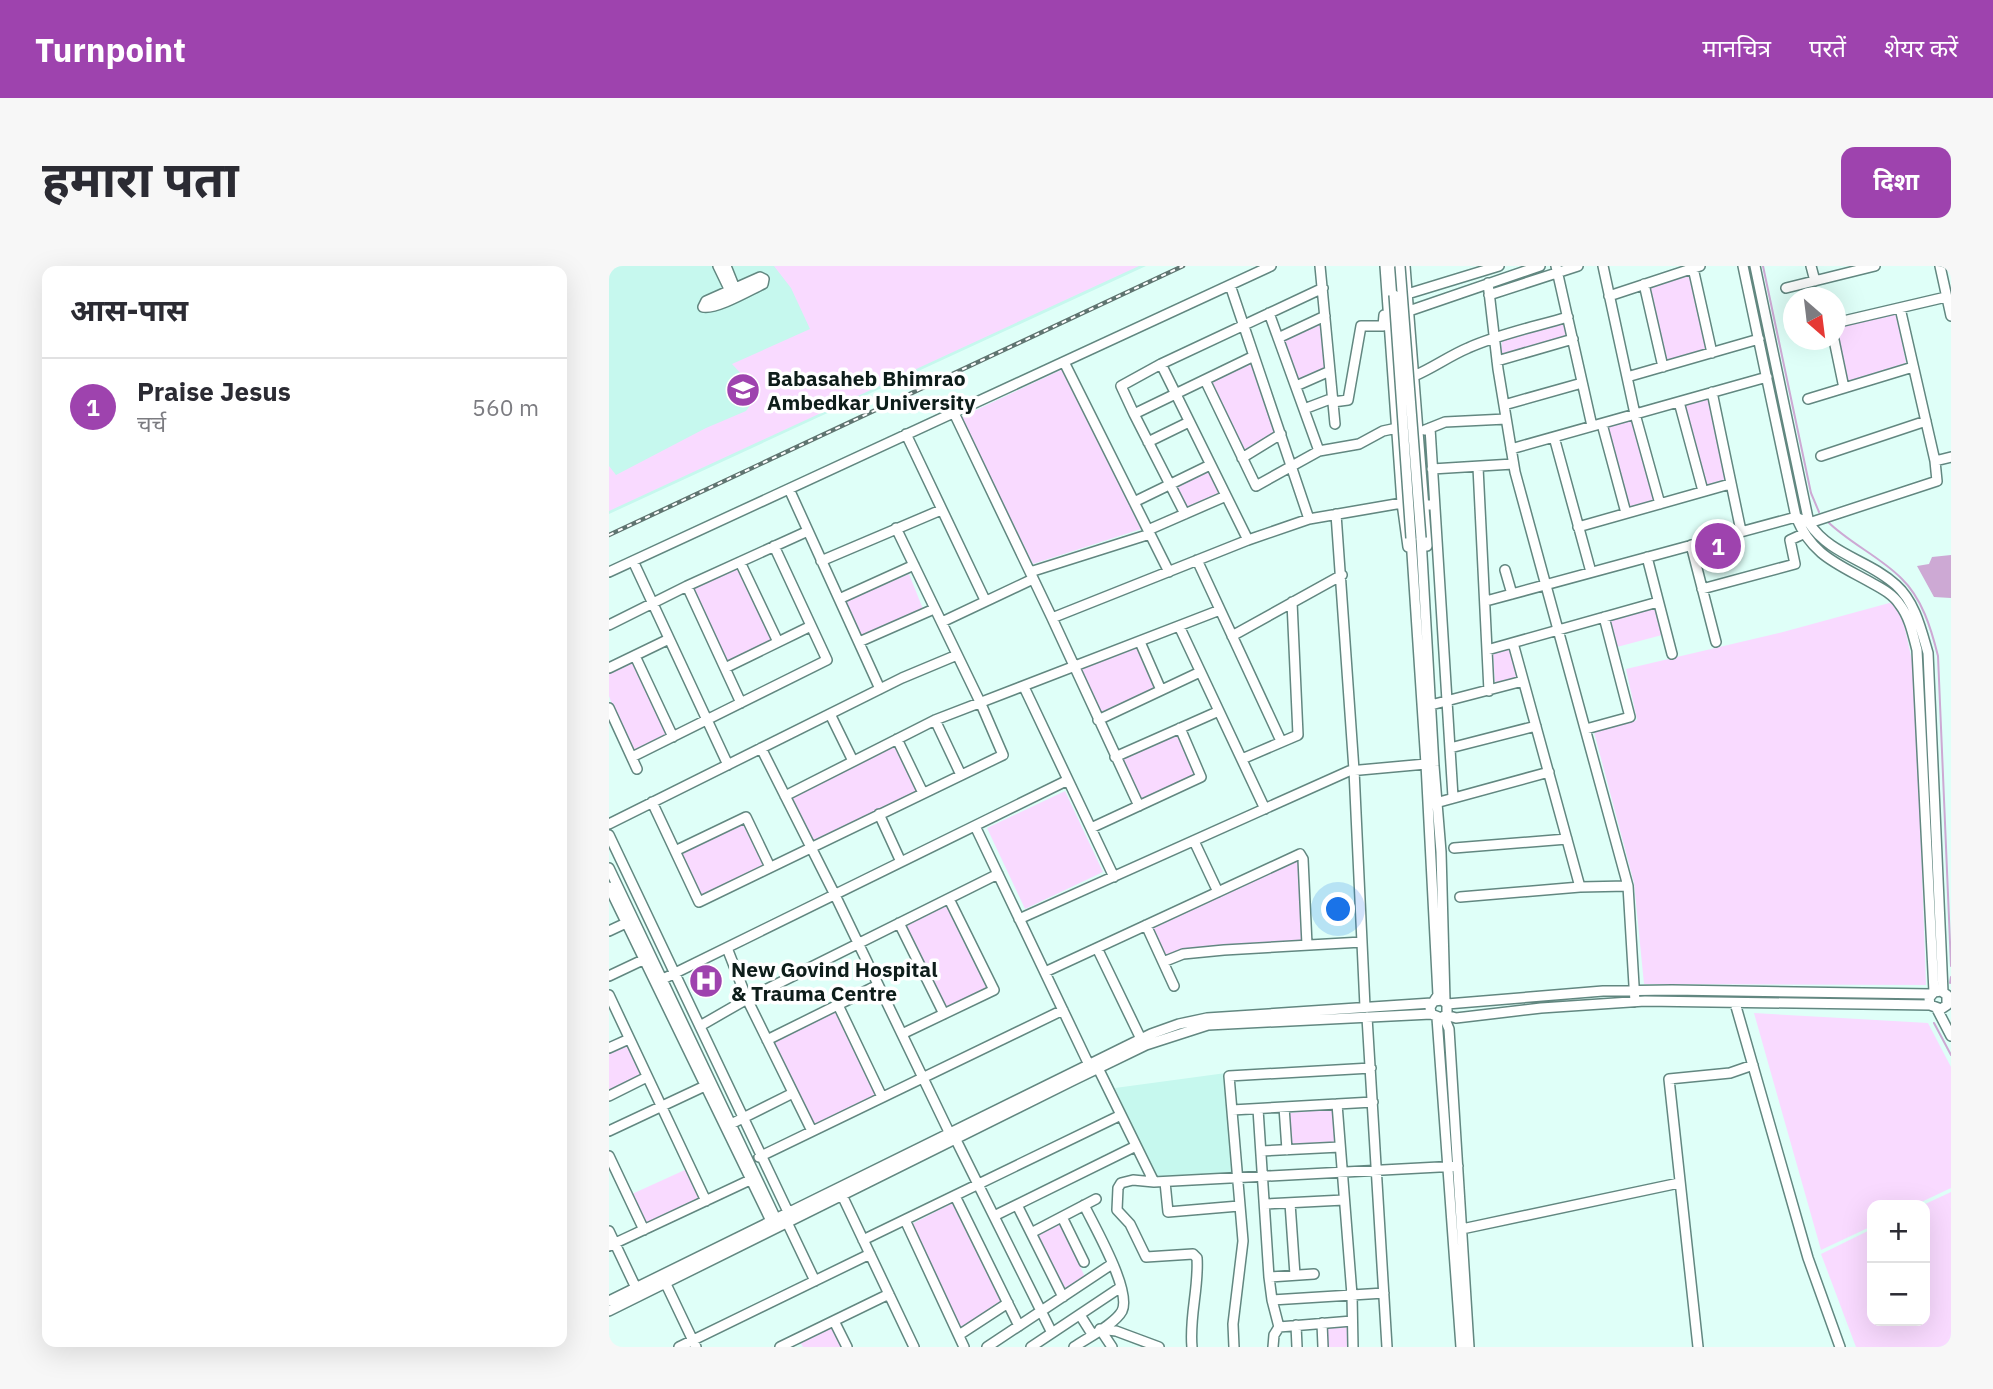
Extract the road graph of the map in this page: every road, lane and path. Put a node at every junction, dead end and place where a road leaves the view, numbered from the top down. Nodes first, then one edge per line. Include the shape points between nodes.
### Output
1 (717, 266) edge
2 (726, 266) edge
3 (1271, 266) edge
4 (1320, 266) edge
5 (1383, 266) edge
6 (1391, 266) edge
7 (1400, 266) edge
8 (1405, 266) edge
9 (1540, 266) edge
10 (1578, 266) edge
11 (1603, 266) edge
12 (1743, 266) edge
13 (1755, 266) edge
14 (1811, 266) edge
15 (1875, 266) edge
16 (1940, 266) edge
17 (1494, 267) edge
18 (1697, 267) edge
19 (1557, 269) edge
20 (1815, 281) junction
21 (1488, 283) junction
22 (1644, 284) junction
23 (1230, 285) junction
24 (1790, 287) edge
25 (1322, 289) junction
26 (1408, 295) junction
27 (1489, 295) junction
28 (1609, 296) junction
29 (1947, 297) junction
30 (1387, 298) junction
31 (1899, 308) junction
32 (1409, 311) junction
33 (1269, 313) junction
34 (1325, 316) junction
35 (1951, 316) edge
36 (1389, 317) junction
37 (1568, 317) junction
38 (1846, 321) edge
39 (1244, 325) junction
40 (1278, 338) junction
41 (1494, 338) junction
42 (1573, 339) junction
43 (1759, 339) junction
44 (1836, 350) edge
45 (1711, 353) junction
46 (1254, 356) junction
47 (1497, 361) junction
48 (1064, 362) junction
49 (1161, 364) junction
50 (1663, 367) junction
51 (1913, 367) junction
52 (1330, 371) junction
53 (1414, 376) junction
54 (1627, 377) junction
55 (1767, 377) junction
56 (1205, 380) junction
57 (1582, 383) junction
58 (1296, 386) junction
59 (1844, 388) junction
60 (1712, 392) junction
61 (1175, 394) junction
62 (1808, 399) dead end
63 (1333, 400) junction
64 (1679, 402) junction
65 (1503, 405) junction
66 (1304, 409) junction
67 (954, 413) junction
68 (1134, 414) junction
69 (1635, 414) junction
70 (1506, 419) junction
71 (1926, 421) junction
72 (1189, 422) junction
73 (1335, 424) dead end
74 (1602, 424) junction
75 (1592, 426) junction
76 (1397, 428) junction
77 (1430, 428) junction
78 (1281, 434) junction
79 (1419, 434) junction
80 (907, 435) junction
81 (1554, 437) junction
82 (1148, 442) junction
83 (1511, 449) junction
84 (1319, 451) junction
85 (1821, 456) dead end
86 (1242, 457) junction
87 (1951, 457) edge
88 (1935, 461) junction
89 (1513, 464) junction
90 (1210, 465) junction
91 (1291, 467) junction
92 (1478, 467) junction
93 (1432, 469) junction
94 (1170, 484) junction
95 (1730, 484) junction
96 (789, 489) junction
97 (1703, 491) junction
98 (1226, 496) junction
99 (1134, 502) junction
100 (1402, 503) junction
101 (1660, 504) junction
102 (1434, 505) junction
103 (1424, 506) junction
104 (941, 510) junction
105 (1626, 513) junction
106 (1185, 514) junction
107 (1336, 514) junction
108 (1795, 517) junction
109 (1309, 519) junction
110 (1809, 523) junction
111 (1578, 527) junction
112 (897, 528) junction
113 (808, 531) junction
114 (1741, 531) junction
115 (1149, 532) junction
116 (1803, 534) junction
117 (1248, 540) junction
118 (1691, 545) junction
119 (774, 546) junction
120 (1647, 557) junction
121 (1412, 558) junction
122 (1197, 560) junction
123 (632, 561) junction
124 (821, 561) junction
125 (740, 562) junction
126 (1423, 564) junction
127 (914, 565) junction
128 (1505, 570) dead end
129 (609, 572) edge
130 (1169, 572) junction
131 (1591, 572) junction
132 (1031, 575) junction
133 (1342, 575) junction
134 (1546, 584) junction
135 (687, 586) junction
136 (1702, 589) junction
137 (1511, 594) junction
138 (839, 599) junction
139 (985, 600) junction
140 (1486, 601) junction
141 (1291, 602) junction
142 (1658, 602) junction
143 (652, 603) junction
144 (934, 609) junction
145 (1220, 610) junction
146 (1604, 617) junction
147 (1052, 618) junction
148 (942, 622) junction
149 (609, 625) edge
150 (811, 626) junction
151 (1179, 626) junction
152 (1559, 630) junction
153 (1232, 636) junction
154 (669, 639) junction
155 (778, 642) junction
156 (859, 642) junction
157 (1140, 642) junction
158 (1716, 642) dead end
159 (1513, 643) junction
160 (1487, 650) junction
161 (1672, 654) dead end
162 (957, 655) junction
163 (635, 656) junction
164 (609, 668) edge
165 (725, 668) junction
166 (1073, 668) junction
167 (1200, 672) junction
168 (1523, 681) junction
169 (1024, 687) junction
170 (880, 689) junction
171 (1161, 690) junction
172 (1489, 691) junction
173 (1446, 701) junction
174 (741, 703) junction
175 (981, 704) junction
176 (1427, 706) junction
177 (609, 708) edge
178 (1219, 711) junction
179 (830, 714) junction
180 (707, 720) junction
181 (935, 720) junction
182 (1098, 720) junction
183 (1536, 726) junction
184 (1180, 728) junction
185 (1586, 729) junction
186 (613, 732) edge
187 (673, 737) junction
188 (897, 739) junction
189 (1281, 741) junction
190 (761, 748) junction
191 (1450, 748) junction
192 (632, 757) junction
193 (1115, 757) junction
194 (1242, 759) junction
195 (853, 761) junction
196 (1426, 764) junction
197 (728, 765) junction
198 (637, 769) dead end
199 (1354, 770) junction
200 (1549, 772) junction
201 (961, 775) junction
202 (1068, 780) junction
203 (923, 793) junction
204 (785, 796) junction
205 (1453, 797) junction
206 (652, 803) junction
207 (1433, 804) junction
208 (1139, 806) junction
209 (1265, 809) junction
210 (879, 814) junction
211 (609, 824) edge
212 (975, 826) junction
213 (1091, 828) junction
214 (609, 835) edge
215 (1567, 839) junction
216 (1194, 841) junction
217 (811, 848) junction
218 (1454, 848) dead end
219 (675, 851) junction
220 (901, 862) junction
221 (771, 867) junction
222 (609, 868) edge
223 (998, 874) junction
224 (1114, 877) junction
225 (1580, 887) junction
226 (1628, 887) junction
227 (1218, 892) junction
228 (613, 893) edge
229 (835, 895) junction
230 (1460, 897) dead end
231 (949, 899) junction
232 (1019, 919) junction
233 (626, 923) junction
234 (899, 923) junction
235 (1146, 925) junction
236 (609, 931) edge
237 (1362, 943) junction
238 (859, 944) junction
239 (1307, 946) junction
240 (727, 948) junction
241 (1097, 948) junction
242 (647, 958) junction
243 (1163, 962) junction
244 (1045, 972) junction
245 (675, 974) junction
246 (609, 976) edge
247 (663, 979) junction
248 (879, 985) junction
249 (1174, 986) dead end
250 (1636, 991) junction
251 (609, 995) edge
252 (747, 999) junction
253 (1945, 999) edge
254 (1433, 1002) junction
255 (1635, 1002) junction
256 (1446, 1003) junction
257 (1735, 1003) junction
258 (838, 1005) junction
259 (1934, 1007) junction
260 (1063, 1010) junction
261 (1366, 1012) junction
262 (613, 1013) edge
263 (944, 1014) junction
264 (1440, 1016) junction
265 (700, 1026) junction
266 (1170, 1032) junction
267 (902, 1034) junction
268 (1951, 1037) edge
269 (629, 1039) junction
270 (1141, 1039) junction
271 (767, 1040) junction
272 (609, 1048) edge
273 (1752, 1065) junction
274 (1093, 1066) junction
275 (1371, 1068) junction
276 (647, 1077) junction
277 (923, 1077) junction
278 (708, 1084) junction
279 (793, 1093) junction
280 (609, 1096) edge
281 (882, 1097) junction
282 (1373, 1102) junction
283 (1337, 1104) junction
284 (660, 1107) junction
285 (1285, 1107) junction
286 (1258, 1109) junction
287 (1232, 1110) junction
288 (1121, 1115) junction
289 (743, 1118) junction
290 (731, 1124) junction
291 (609, 1131) edge
292 (812, 1131) junction
293 (952, 1135) junction
294 (1136, 1146) junction
295 (1340, 1147) junction
296 (1287, 1150) junction
297 (1261, 1152) junction
298 (609, 1156) edge
299 (761, 1156) junction
300 (749, 1162) junction
301 (1453, 1167) junction
302 (1377, 1171) junction
303 (1342, 1173) junction
304 (1263, 1178) junction
305 (1237, 1179) junction
306 (750, 1180) junction
307 (1154, 1182) junction
308 (1165, 1182) junction
309 (1679, 1183) junction
310 (978, 1184) junction
311 (840, 1191) junction
312 (955, 1196) junction
313 (1095, 1199) dead end
314 (706, 1200) junction
315 (1344, 1200) junction
316 (1290, 1202) junction
317 (1265, 1204) junction
318 (1017, 1205) junction
319 (1084, 1205) junction
320 (1239, 1206) junction
321 (994, 1216) junction
322 (1062, 1217) junction
323 (782, 1219) junction
324 (905, 1220) junction
325 (1462, 1229) junction
326 (644, 1230) junction
327 (609, 1231) edge
328 (1031, 1233) junction
329 (863, 1240) junction
330 (612, 1245) edge
331 (870, 1254) junction
332 (1084, 1262) dead end
333 (1112, 1264) junction
334 (1314, 1274) dead end
335 (1295, 1275) junction
336 (1269, 1277) junction
337 (815, 1281) junction
338 (665, 1282) junction
339 (1121, 1287) junction
340 (636, 1288) junction
341 (1384, 1293) junction
342 (889, 1294) junction
343 (1352, 1295) junction
344 (1063, 1297) junction
345 (1272, 1300) junction
346 (609, 1301) edge
347 (1008, 1303) junction
348 (609, 1311) edge
349 (1041, 1311) junction
350 (1080, 1315) junction
351 (835, 1321) junction
352 (1352, 1321) junction
353 (1322, 1323) junction
354 (1296, 1325) junction
355 (1019, 1326) junction
356 (1279, 1327) junction
357 (1096, 1332) junction
358 (1052, 1333) junction
359 (959, 1335) junction
360 (798, 1343) edge
361 (694, 1344) edge
362 (1078, 1346) edge
363 (679, 1347) edge
364 (780, 1347) edge
365 (847, 1347) edge
366 (914, 1347) edge
367 (964, 1347) edge
368 (987, 1347) edge
369 (1031, 1347) edge
370 (1112, 1347) edge
371 (1160, 1347) edge
372 (1192, 1347) edge
373 (1234, 1347) edge
374 (1273, 1347) edge
375 (1297, 1347) edge
376 (1323, 1347) edge
377 (1353, 1347) edge
378 (1387, 1347) edge
379 (1461, 1347) edge
380 (1469, 1347) edge
381 (1698, 1347) edge
382 (1840, 1347) edge

1 - 2 street via 733,292
3 - 23 street
4 - 25 street
5 - 30 street
5 - 63 street via 1385,325 1361,326 1348,400
6 - 121 street, bridge
7 - 126 street, bridge
8 - 26 street
9 - 21 street
10 - 19 street
11 - 28 street
12 - 43 street
13 - 110 street
14 - 20 street
15 - 20 street
16 - 29 street
17 - 26 street
18 - 22 street
18 - 45 street
19 - 27 street
19 - 37 street
20 - 24 street
21 - 27 street
21 - 32 street
22 - 28 street
22 - 50 street
23 - 39 street
23 - 48 street
25 - 33 street
25 - 34 street
26 - 30 street
26 - 32 street
27 - 41 street
28 - 54 street
29 - 31 street
29 - 35 street
30 - 36 street
31 - 38 street
31 - 51 street
32 - 36 street
32 - 53 street
33 - 39 street
33 - 40 street
34 - 40 street
34 - 52 street
36 - 76 street
37 - 41 street
37 - 42 street
39 - 46 street
39 - 49 street
40 - 58 street
41 - 47 street
41 - 53 street
42 - 47 street
42 - 57 street
43 - 45 street
43 - 55 street
44 - 59 street
45 - 50 street
46 - 56 street
46 - 78 street
47 - 65 street
48 - 67 street
48 - 99 street
49 - 61 street
49 - 68 street via 1121,386
50 - 54 street
51 - 59 street
51 - 71 street
52 - 58 street
52 - 63 street
53 - 79 street
54 - 69 street
55 - 60 street
55 - 108 street
56 - 61 street
56 - 86 street
57 - 65 street
57 - 75 street
58 - 66 street
59 - 62 street
60 - 64 street
60 - 95 street
61 - 68 street
61 - 72 street
63 - 66 street
63 - 73 street
64 - 69 street
64 - 97 street
65 - 70 street
66 - 84 street
67 - 80 street
67 - 132 street
68 - 82 street
69 - 74 street
69 - 101 street
70 - 77 street via 1445,422
70 - 83 street
71 - 85 street
71 - 88 street
72 - 82 street
72 - 90 street
74 - 75 street
74 - 105 street
75 - 81 street
76 - 84 street via 1359,444
76 - 100 street
77 - 79 street
77 - 93 street
78 - 86 street
78 - 91 street
79 - 103 street
80 - 96 street
80 - 104 street
81 - 83 street
81 - 111 street
82 - 94 street
83 - 89 street
84 - 91 street
86 - 91 street via 1256,486
87 - 88 street
88 - 110 street via 1937,481
89 - 92 street
89 - 134 street
90 - 94 street
90 - 98 street
91 - 109 street
92 - 93 street
92 - 140 street
93 - 102 street
94 - 99 street
94 - 106 street
95 - 97 street
95 - 114 street
96 - 113 street
96 - 123 street
97 - 101 street
98 - 106 street
98 - 117 street
99 - 115 street
100 - 103 street
100 - 107 street
100 - 121 street
101 - 105 street
102 - 103 street
102 - 173 street
103 - 126 street via 1428,553
104 - 112 street
104 - 139 street
105 - 111 street
106 - 115 street
107 - 109 street
107 - 133 street
108 - 110 street
108 - 114 street
108 - 116 street
109 - 117 street
110 - 253 street via 1819,538 1895,584 1920,622 1927,653
111 - 131 street
112 - 124 street
112 - 127 street
113 - 119 street
113 - 124 street
114 - 118 street
115 - 130 street
115 - 132 street
116 - 136 street via 1790,540 1795,564
116 - 253 street via 1823,555 1888,592 1909,623 1917,650
117 - 122 street
118 - 120 street
118 - 136 street
119 - 125 street
119 - 150 street
120 - 131 street
120 - 142 street
121 - 176 street
122 - 130 street
122 - 145 street
123 - 129 street
123 - 143 street
124 - 138 street
125 - 135 street
125 - 155 street
126 - 176 street
127 - 138 street
127 - 144 street
128 - 137 street
130 - 147 street
131 - 134 street
132 - 139 street
132 - 147 street
133 - 141 street
133 - 199 street
134 - 137 street
134 - 152 street
135 - 143 street
135 - 165 street
136 - 158 street
137 - 140 street
138 - 156 street
139 - 148 street
140 - 160 street
141 - 153 street
141 - 189 street via 1298,734
142 - 146 street
142 - 161 street
143 - 149 street
143 - 154 street
144 - 148 street
144 - 156 street
145 - 151 street
145 - 153 street
146 - 152 street
146 - 185 street via 1630,717
147 - 166 street
148 - 162 street
150 - 155 street
150 - 174 street via 827,660
151 - 157 street
151 - 167 street
152 - 159 street
152 - 185 street
153 - 189 street
154 - 163 street
154 - 180 street
155 - 165 street
156 - 170 street
157 - 166 street
157 - 171 street
159 - 160 street
159 - 168 street
160 - 172 street
162 - 170 street
162 - 175 street
163 - 164 street
163 - 187 street
165 - 174 street
166 - 169 street
166 - 182 street
167 - 171 street
167 - 178 street
168 - 172 street
168 - 183 street
169 - 175 street
169 - 202 street
170 - 179 street
171 - 182 street
172 - 173 street
173 - 176 street
173 - 191 street
174 - 180 street
175 - 181 street
175 - 201 street via 1003,755
176 - 196 street
176 - 207 street
177 - 186 street
178 - 184 street
178 - 194 street
179 - 190 street
179 - 195 street
180 - 187 street
180 - 197 street
181 - 188 street
181 - 201 street
182 - 193 street
183 - 191 street
183 - 200 street
184 - 193 street
184 - 208 street via 1201,777
185 - 226 street
186 - 192 street
187 - 192 street
188 - 195 street
188 - 203 street
189 - 194 street
190 - 197 street
190 - 204 street
191 - 205 street
192 - 198 street
193 - 208 street
194 - 209 street
195 - 204 street
196 - 199 street
196 - 207 street
197 - 206 street
199 - 209 street
199 - 237 street
200 - 205 street
200 - 215 street
201 - 203 street
202 - 212 street
202 - 213 street
203 - 210 street
204 - 217 street
205 - 207 street
206 - 211 street
206 - 219 street
207 - 254 street via 1438,995
207 - 256 street via 1442,864
208 - 213 street
209 - 216 street
210 - 217 street
210 - 220 street
212 - 220 street
212 - 223 street
213 - 224 street
214 - 245 street
215 - 218 street
215 - 225 street
216 - 224 street
216 - 227 street
217 - 221 street
217 - 229 street
219 - 221 street via 746,817
219 - 221 street via 699,902
220 - 229 street
222 - 228 street
223 - 231 street
223 - 232 street
224 - 232 street
225 - 226 street
225 - 230 street
226 - 250 street
227 - 235 street
227 - 239 street via 1300,854
228 - 233 street
228 - 242 street
229 - 238 street
229 - 240 street
231 - 234 street
231 - 263 street via 994,990
232 - 244 street
233 - 236 street
233 - 242 street
234 - 238 street
234 - 263 street
235 - 241 street
235 - 243 street
237 - 239 street
237 - 261 street
238 - 248 street
238 - 252 street
239 - 243 street via 1183,954
240 - 245 street
240 - 252 street
241 - 244 street
241 - 270 street
242 - 246 street
242 - 247 street
242 - 278 street
243 - 249 street
244 - 260 street
245 - 247 street
245 - 265 street
247 - 278 street
248 - 258 street
248 - 267 street
250 - 253 street
250 - 255 street
250 - 256 street
251 - 262 street
252 - 265 street
252 - 271 street
253 - 259 street
253 - 259 street
254 - 256 street
254 - 261 street
254 - 264 street
255 - 257 street
255 - 264 street
256 - 264 street via 1449,1011
257 - 259 street
257 - 273 street
258 - 271 street
258 - 281 street
259 - 268 street
260 - 274 street
260 - 277 street
261 - 264 street
261 - 266 street
261 - 275 street
262 - 269 street
263 - 267 street
264 - 301 street
265 - 289 street
266 - 270 street
266 - 274 street
267 - 277 street
269 - 272 street
269 - 276 street
270 - 274 street
271 - 279 street
273 - 309 street via 1730,1073 1669,1079
273 - 382 street via 1808,1258
274 - 288 street
274 - 293 street
275 - 282 street
275 - 287 street via 1229,1076
276 - 280 street
276 - 284 street
277 - 281 street
277 - 293 street
278 - 284 street
278 - 290 street
278 - 306 street
279 - 289 street
279 - 292 street
281 - 292 street
282 - 283 street
282 - 302 street
283 - 285 street
283 - 295 street
284 - 291 street
284 - 314 street
285 - 286 street
285 - 296 street
286 - 287 street
286 - 297 street
287 - 305 street
288 - 294 street
288 - 310 street
289 - 290 street
289 - 299 street
290 - 300 street
292 - 299 street
293 - 310 street
293 - 311 street
294 - 307 street
294 - 318 street
295 - 296 street
295 - 303 street
296 - 297 street
297 - 304 street
298 - 326 street
299 - 300 street
299 - 323 street
300 - 323 street
301 - 302 street
301 - 325 street
301 - 379 street
302 - 303 street
302 - 341 street
303 - 304 street
303 - 315 street
304 - 305 street
304 - 317 street
305 - 308 street
305 - 320 street
306 - 314 street
306 - 323 street
307 - 308 street
307 - 372 street via 1121,1183 1117,1210 1130,1224 1146,1257 1193,1254 1198,1258
308 - 320 street via 1168,1212
309 - 325 street
309 - 381 street
310 - 312 street
310 - 321 street
311 - 323 street
311 - 329 street
312 - 324 street
312 - 347 street
313 - 319 street
314 - 326 street
315 - 316 street
315 - 343 street
316 - 317 street
316 - 335 street
317 - 336 street
318 - 321 street
318 - 328 street
319 - 322 street
319 - 333 street
320 - 373 street via 1243,1241
321 - 349 street
322 - 328 street
322 - 332 street
323 - 337 street
323 - 338 street
323 - 340 street
324 - 329 street
324 - 359 street
325 - 380 street
326 - 330 street
327 - 330 street
328 - 344 street
329 - 331 street
330 - 340 street
331 - 337 street
331 - 342 street
333 - 339 street
333 - 344 street
334 - 335 street
335 - 336 street
336 - 345 street
337 - 361 street
338 - 348 street
338 - 361 street
339 - 350 street
339 - 357 street via 1123,1309
340 - 346 street
341 - 343 street
341 - 378 street
342 - 351 street
342 - 366 street
343 - 345 street
343 - 352 street
344 - 349 street
345 - 356 street
347 - 355 street
347 - 359 street
349 - 355 street
349 - 358 street
350 - 357 street
350 - 358 street
351 - 360 street
351 - 365 street
352 - 353 street
352 - 377 street
353 - 354 street
353 - 376 street
354 - 356 street
354 - 375 street
355 - 368 street
356 - 374 street
357 - 362 street
357 - 370 street
357 - 371 street via 1116,1331
358 - 369 street
359 - 367 street
360 - 364 street
361 - 363 street

